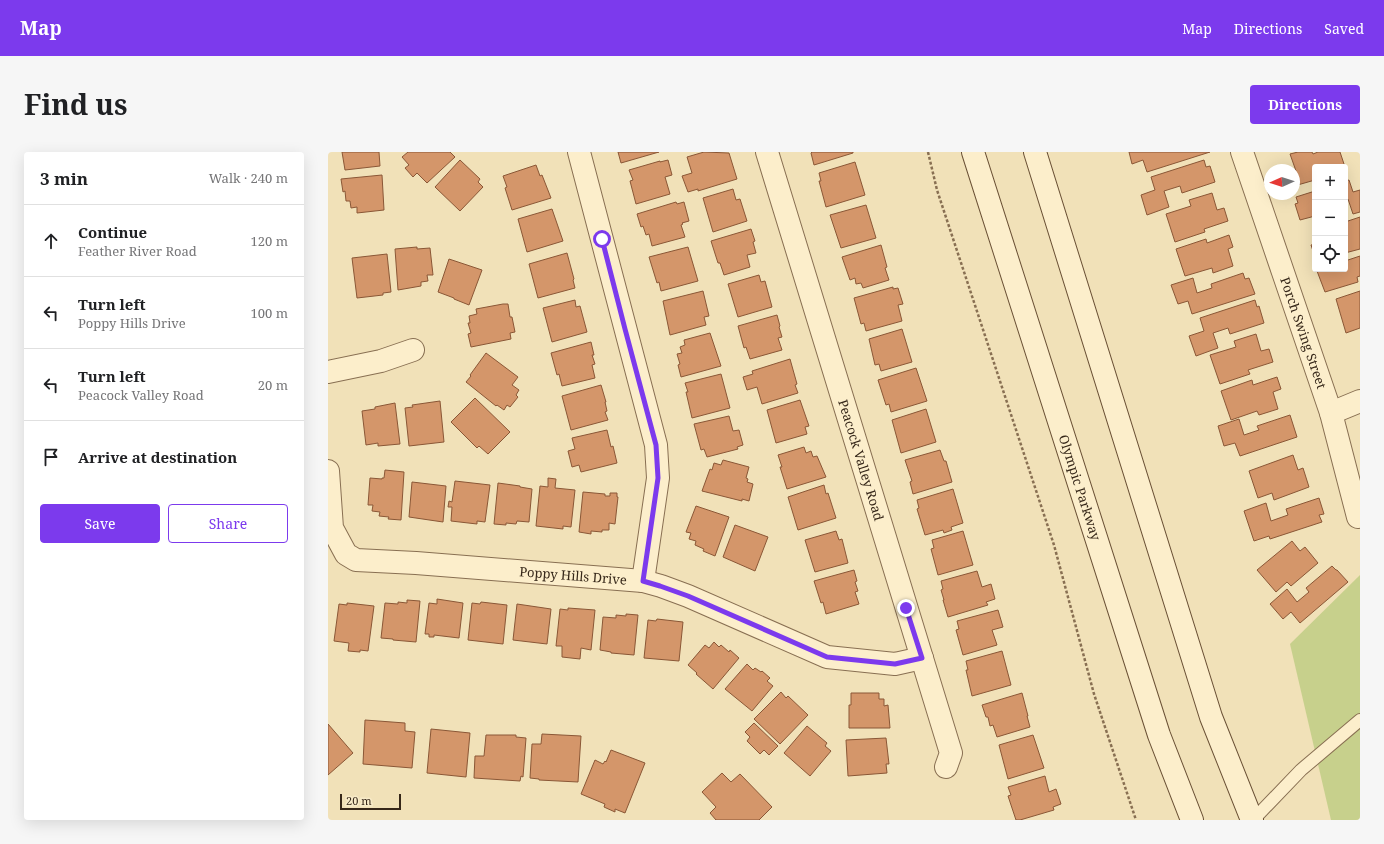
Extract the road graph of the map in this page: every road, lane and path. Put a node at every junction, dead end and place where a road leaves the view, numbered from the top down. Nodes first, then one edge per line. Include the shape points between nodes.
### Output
1 (578, 152) edge
2 (767, 152) edge
3 (928, 152) edge
4 (974, 152) edge
5 (1034, 152) edge
6 (1242, 152) edge
7 (413, 350) dead end
8 (328, 372) edge
9 (1360, 401) edge
10 (1331, 413) junction
11 (328, 471) edge
12 (1358, 517) dead end
13 (643, 581) junction
14 (922, 658) junction
15 (1360, 720) edge
16 (946, 767) dead end
17 (1136, 820) edge
18 (1192, 820) edge
19 (1252, 820) edge

1 - 13 street via 656,445 658,478
2 - 14 street, Peacock Valley Road
3 - 17 path via 938,190 1054,545 1094,694
4 - 18 street, Olympic Parkway via 1159,735
5 - 19 street via 1211,716
6 - 10 street, Porch Swing Street
7 - 8 street via 381,361
9 - 10 street
10 - 12 street, Porch Swing Street
11 - 13 street, Poppy Hills Drive via 332,528 346,554 356,560
13 - 14 street, Poppy Hills Drive via 688,596 827,657 895,664
14 - 16 street, Peacock Valley Road via 952,753
15 - 19 lane via 1301,770

